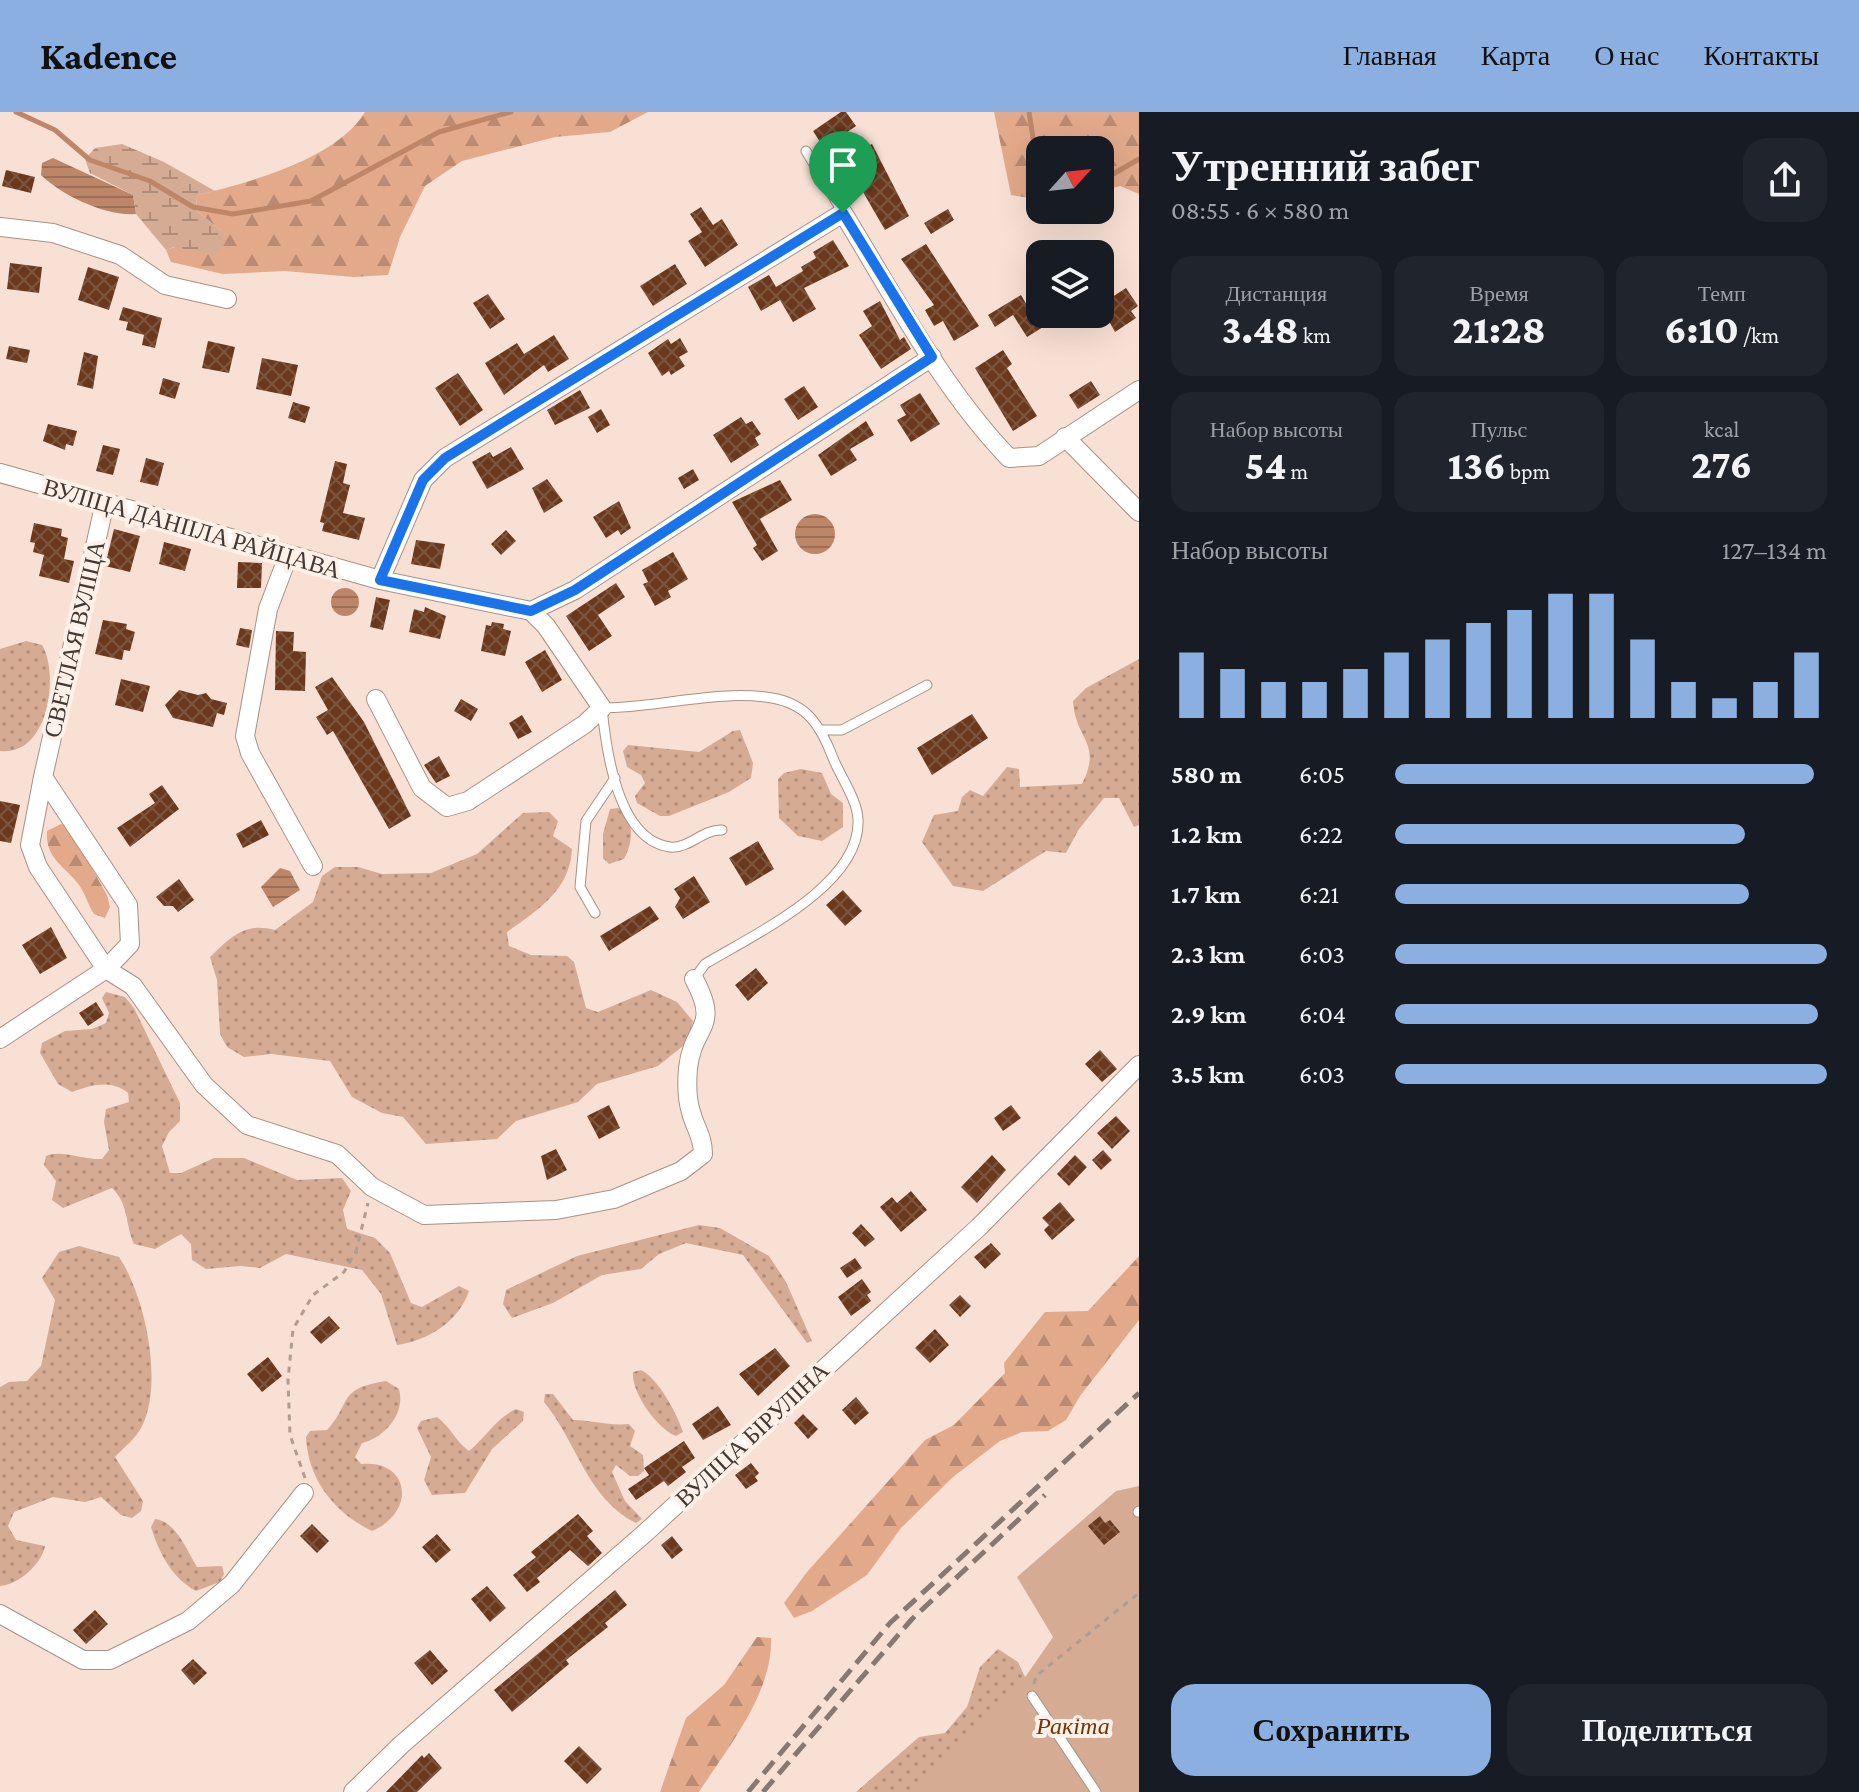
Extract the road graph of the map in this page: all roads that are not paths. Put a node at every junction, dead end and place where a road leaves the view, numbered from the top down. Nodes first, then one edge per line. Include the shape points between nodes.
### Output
1 (806, 151) dead end
2 (843, 213) junction
3 (0, 227) edge
4 (227, 299) dead end
5 (932, 357) junction
6 (1139, 390) edge
7 (1065, 437) junction
8 (0, 473) edge
9 (105, 502) junction
10 (1139, 512) edge
11 (288, 556) junction
12 (380, 580) junction
13 (531, 611) junction
14 (927, 685) dead end
15 (376, 699) dead end
16 (602, 708) junction
17 (823, 730) junction
18 (43, 777) junction
19 (615, 778) junction
20 (722, 830) dead end
21 (313, 866) dead end
22 (595, 913) dead end
23 (106, 969) junction
24 (694, 979) joint
25 (0, 1039) edge
26 (1139, 1065) edge
27 (304, 1493) road end
28 (0, 1614) edge
29 (1032, 1696) road end
30 (353, 1792) edge
31 (1096, 1792) edge

1 - 2 lane
2 - 5 street
2 - 12 street via 445,458 423,480
3 - 4 street via 53,233 120,255 165,285
5 - 7 street via 1009,458 1039,456
5 - 13 street via 575,590
6 - 7 street
7 - 10 street
8 - 9 street, ВУЛІЦА ДАНІІЛА РАЙЦАВА
9 - 11 street, ВУЛІЦА ДАНІІЛА РАЙЦАВА
9 - 18 street, СВЕТЛАЯ ВУЛІЦА
11 - 12 street, ВУЛІЦА ДАНІІЛА РАЙЦАВА
11 - 21 street via 268,609 245,736
12 - 13 street, ВУЛІЦА ДАНІІЛА РАЙЦАВА
13 - 16 street
14 - 17 lane via 842,730
15 - 16 street via 422,788 447,807 468,801
16 - 17 lane via 771,698 793,704
16 - 19 lane
17 - 24 lane via 859,817 855,846 808,901 705,964
18 - 23 street, СВЕТЛАЯ ВУЛІЦА via 30,845 38,867
18 - 23 street via 128,905 130,944
19 - 20 lane via 629,816 653,842 680,847 711,829
19 - 22 lane via 586,821 580,887
23 - 24 street, СВЕТЛАЯ ВУЛІЦА via 133,986 204,1085 247,1125 337,1154 372,1187 424,1215 556,1210 614,1199 681,1171 703,1154 703,1138 690,1112 688,1069 706,1025 707,1002
23 - 25 street
26 - 30 street, ВУЛІЦА БІРУЛІНА via 979,1227
27 - 28 street via 232,1584 188,1621 110,1660 83,1660
29 - 31 lane

